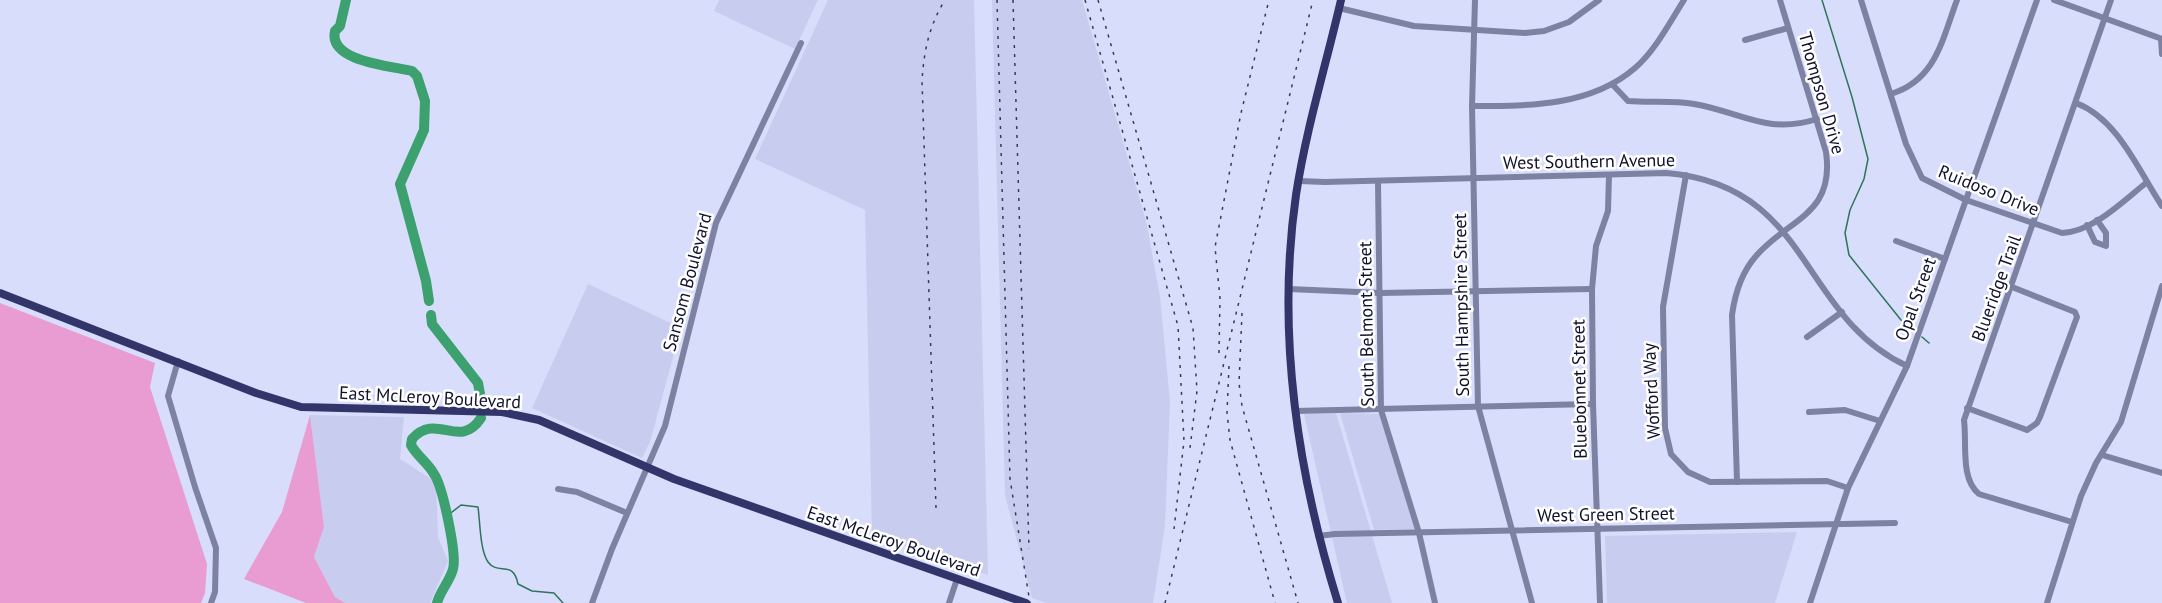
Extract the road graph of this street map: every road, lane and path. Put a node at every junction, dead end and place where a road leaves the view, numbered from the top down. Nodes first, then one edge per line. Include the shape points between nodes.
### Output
1 (1475, 0) edge
2 (1587, 0) edge
3 (1599, 0) edge
4 (1683, 0) edge
5 (1780, 0) edge
6 (1861, 0) edge
7 (1957, 0) edge
8 (2037, 0) edge
9 (2054, 0) edge
10 (2111, 0) edge
11 (1340, 4) edge
12 (1593, 6) junction
13 (2105, 19) junction
14 (1788, 28) junction
15 (1473, 30) junction
16 (2162, 39) edge
17 (1745, 40) dead end
18 (801, 43) dead end
19 (2162, 54) edge
20 (1612, 84) junction
21 (1891, 93) junction
22 (2076, 103) junction
23 (1472, 106) junction
24 (1816, 119) junction
25 (1686, 175) junction
26 (1609, 176) junction
27 (1474, 179) junction
28 (1299, 181) junction
29 (1378, 181) junction
30 (2146, 183) junction
31 (1966, 200) junction
32 (2162, 206) edge
33 (2097, 220) junction
34 (2035, 224) junction
35 (2087, 225) junction
36 (1784, 232) junction
37 (1896, 241) dead end
38 (1945, 259) junction
39 (2162, 286) edge
40 (2012, 287) junction
41 (1592, 289) junction
42 (1289, 290) junction
43 (1476, 292) junction
44 (0, 293) edge
45 (1381, 293) junction
46 (1842, 312) junction
47 (1807, 337) dead end
48 (178, 361) junction
49 (1907, 366) junction
50 (1593, 404) junction
51 (1478, 406) junction
52 (1967, 408) junction
53 (1381, 410) junction
54 (1295, 411) junction
55 (1809, 412) dead end
56 (1880, 421) junction
57 (2102, 455) junction
58 (647, 468) junction
59 (2162, 473) edge
60 (1737, 482) junction
61 (1848, 488) junction
62 (558, 489) dead end
63 (627, 513) junction
64 (2072, 522) junction
65 (1895, 523) dead end
66 (1834, 525) junction
67 (1598, 530) junction
68 (1513, 531) junction
69 (1419, 533) junction
70 (1318, 537) junction
71 (957, 579) junction
72 (212, 603) edge
73 (592, 603) edge
74 (949, 603) edge
75 (1026, 603) edge
76 (1338, 603) edge
77 (1435, 603) edge
78 (1532, 603) edge
79 (1600, 603) edge
80 (1810, 603) edge
81 (2047, 603) edge

1 - 15 street, South Hampshire Street
2 - 12 street
3 - 12 street
4 - 20 street via 1644,58
5 - 14 street, Thompson Drive
6 - 21 street, Ruidoso Drive
7 - 21 street via 1930,67 1915,84
8 - 31 street, Opal Street
9 - 13 street
10 - 13 street, Blueridge Trail
11 - 15 street via 1414,26
11 - 28 main road
12 - 15 street via 1569,22 1544,31
13 - 16 street
13 - 22 street, Blueridge Trail
14 - 17 street
14 - 24 street, Thompson Drive
15 - 23 street, South Hampshire Street
16 - 19 street
18 - 58 street, Sansom Boulevard via 716,223 671,408
20 - 23 street via 1554,103
20 - 24 street via 1628,101 1694,104 1776,126
21 - 31 street, Ruidoso Drive via 1906,144 1922,178
22 - 30 street via 2109,124
22 - 34 street, Blueridge Trail
23 - 27 street, South Hampshire Street
24 - 36 street, Thompson Drive via 1827,159 1825,186 1814,210
25 - 26 street, West Southern Avenue
25 - 36 street, West Southern Avenue via 1711,180 1740,193
25 - 60 street, Wofford Way via 1664,287 1667,442 1674,459 1695,477 1718,483
26 - 27 street, West Southern Avenue
26 - 41 street, Bluebonnet Street via 1608,210 1595,253
27 - 29 street, West Southern Avenue
27 - 43 street, South Hampshire Street
28 - 29 street, West Southern Avenue
28 - 42 main road
29 - 45 street, South Belmont Street
30 - 32 street
30 - 33 street, Ruidoso Drive
31 - 34 street, Ruidoso Drive
31 - 38 street, Opal Street
33 - 35 street, Ruidoso Drive
33 - 35 street via 2106,233 2106,246 2095,242
34 - 35 street, Ruidoso Drive via 2062,233
34 - 40 street, Blueridge Trail
36 - 46 street, West Southern Avenue
36 - 60 street, Thompson Drive via 1751,262 1734,303
37 - 38 street
38 - 49 street, Opal Street
39 - 57 street via 2121,422
40 - 52 street, Blueridge Trail
40 - 52 street via 2067,307 2077,317 2040,417 2027,430
41 - 43 street
41 - 50 street, Bluebonnet Street
42 - 45 street
42 - 54 main road
43 - 45 street
43 - 51 street, South Hampshire Street
44 - 48 main road, East McLeroy Boulevard
45 - 53 street, South Belmont Street
46 - 47 street
46 - 49 street, West Southern Avenue via 1873,347
48 - 58 main road, East McLeroy Boulevard via 301,407 524,416
48 - 72 street via 168,396 216,548
49 - 56 street, Opal Street
50 - 51 street
50 - 67 street, Bluebonnet Street
51 - 53 street
51 - 68 street, South Hampshire Street
52 - 64 street, Blueridge Trail via 1967,479 1972,488 1979,494
53 - 54 street
53 - 69 street, South Belmont Street
54 - 70 main road
55 - 56 street via 1845,410
56 - 61 street, Opal Street
57 - 59 street
57 - 64 street
58 - 63 street, Sansom Boulevard
58 - 71 main road, East McLeroy Boulevard
60 - 61 street, Wofford Way via 1827,481
61 - 66 street, Opal Street
62 - 63 street via 577,492
63 - 73 street, Sansom Boulevard
64 - 81 street
65 - 66 street, West Green Street
66 - 67 street, West Green Street
66 - 80 street, Opal Street
67 - 68 street, West Green Street
67 - 79 street, Bluebonnet Street
68 - 69 street, West Green Street
68 - 78 street, South Hampshire Street
69 - 70 street, West Green Street
69 - 77 street, South Belmont Street
70 - 76 main road
71 - 74 street
71 - 75 main road, East McLeroy Boulevard

